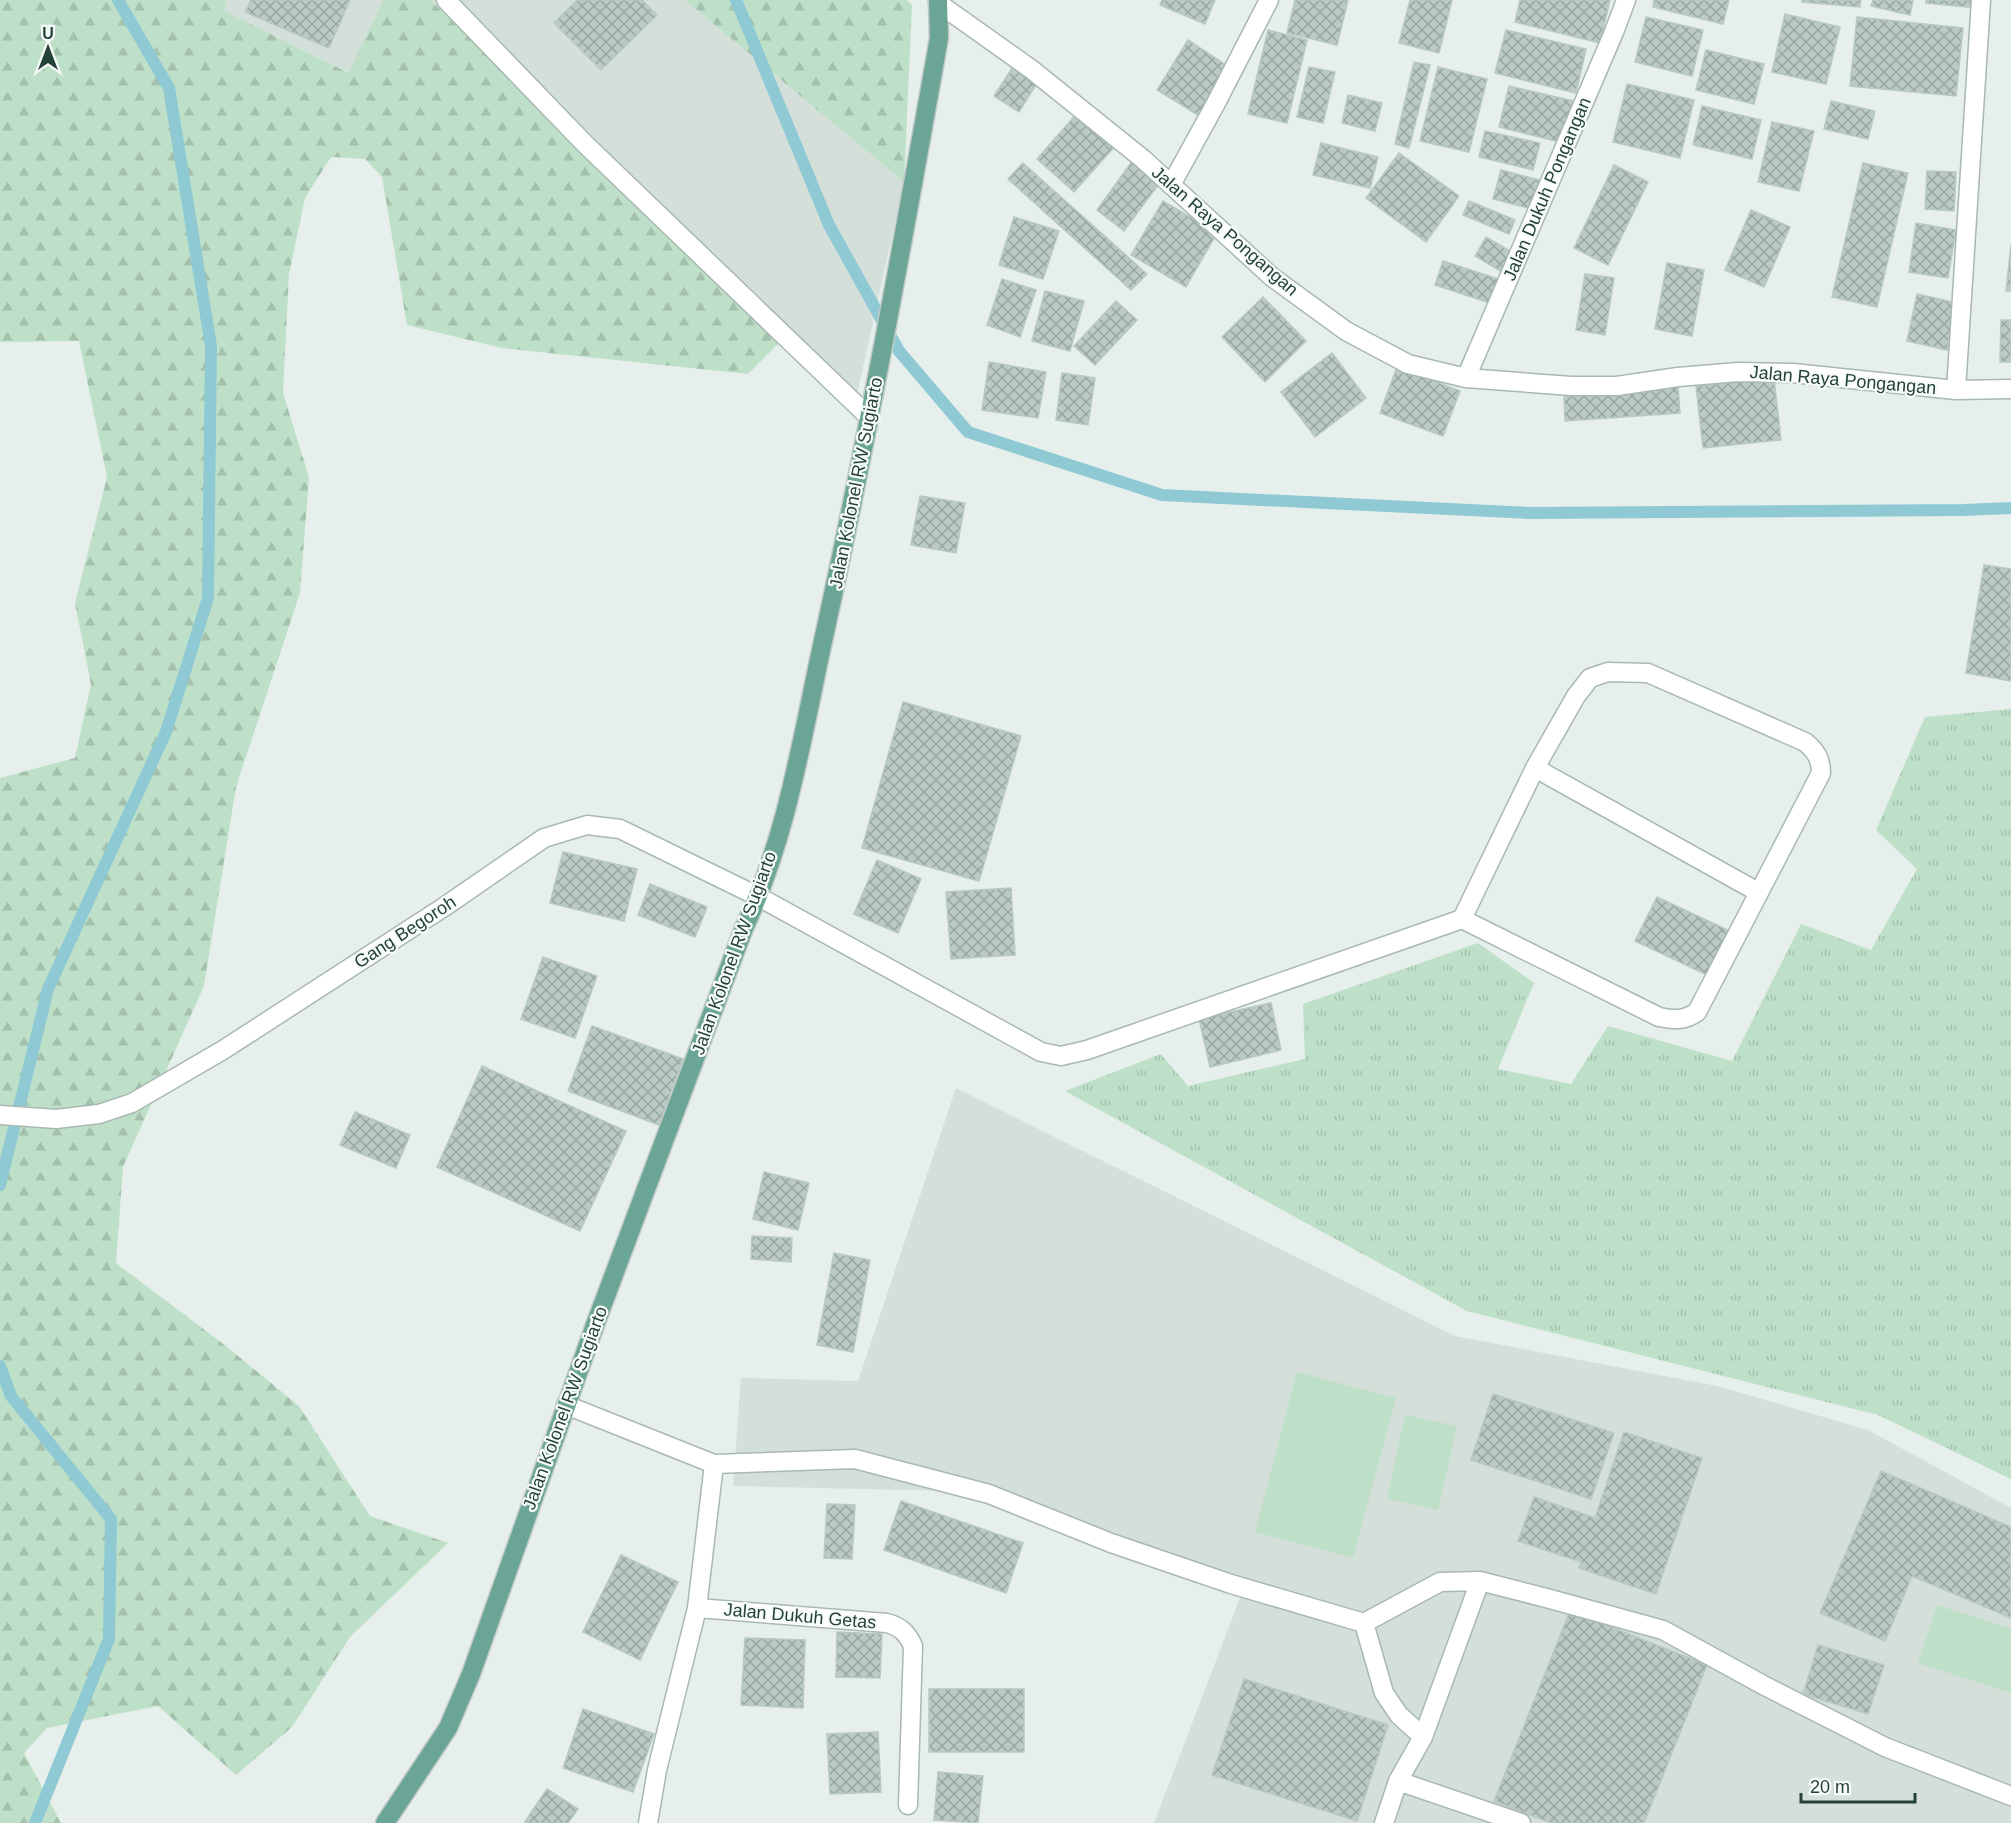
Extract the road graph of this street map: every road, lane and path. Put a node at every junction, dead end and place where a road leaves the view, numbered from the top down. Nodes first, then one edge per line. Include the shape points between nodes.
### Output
1 (446, 0) edge
2 (1269, 0) edge
3 (1626, 0) edge
4 (1981, 0) edge
5 (938, 2) edge
6 (1171, 185) junction
7 (1466, 378) junction
8 (2011, 389) edge
9 (1956, 390) junction
10 (869, 417) junction
11 (1535, 768) junction
12 (1758, 892) junction
13 (759, 897) junction
14 (1462, 919) junction
15 (0, 1115) edge
16 (566, 1405) junction
17 (714, 1464) junction
18 (1480, 1581) junction
19 (697, 1608) junction
20 (1364, 1623) junction
21 (1423, 1737) junction
22 (1398, 1781) junction
23 (2011, 1796) edge
24 (908, 1805) dead end
25 (385, 1823) edge
26 (648, 1823) edge
27 (1384, 1823) edge
28 (1521, 1823) edge

1 - 10 street via 585,144
2 - 6 street
3 - 7 street, Jalan Dukuh Pongangan
4 - 9 street
5 - 6 street, Jalan Raya Pongangan via 1031,69
5 - 10 main road, Jalan Kolonel RW Sugiarto via 939,38
6 - 7 street, Jalan Raya Pongangan via 1272,277 1346,331 1407,364
7 - 9 street, Jalan Raya Pongangan via 1617,386 1738,372 1782,373
8 - 9 street, Jalan Raya Pongangan
10 - 13 main road, Jalan Kolonel RW Sugiarto via 789,797
11 - 12 street
11 - 12 street via 1576,696 1590,678 1608,672 1648,673 1805,742 1815,749 1821,773
11 - 14 street
12 - 14 street via 1697,1012 1675,1021 1659,1017
13 - 14 street, Gang Begoroh via 1041,1052 1061,1056
13 - 15 street, Gang Begoroh via 620,829 587,825 544,838 223,1050 132,1104 99,1114 56,1119
13 - 16 main road, Jalan Kolonel RW Sugiarto via 744,928
16 - 17 street
16 - 25 main road, Jalan Kolonel RW Sugiarto via 471,1674 448,1728
17 - 19 street, Jalan Dukuh Getas
17 - 20 street via 855,1459 988,1494 1110,1543
18 - 20 street via 1440,1582
18 - 21 street
18 - 23 street via 1664,1630 1885,1747
19 - 24 street, Jalan Dukuh Getas via 887,1623 908,1634 913,1646
19 - 26 street, Jalan Dukuh Getas via 657,1770
20 - 21 street via 1383,1693
21 - 22 street
22 - 27 street
22 - 28 street

